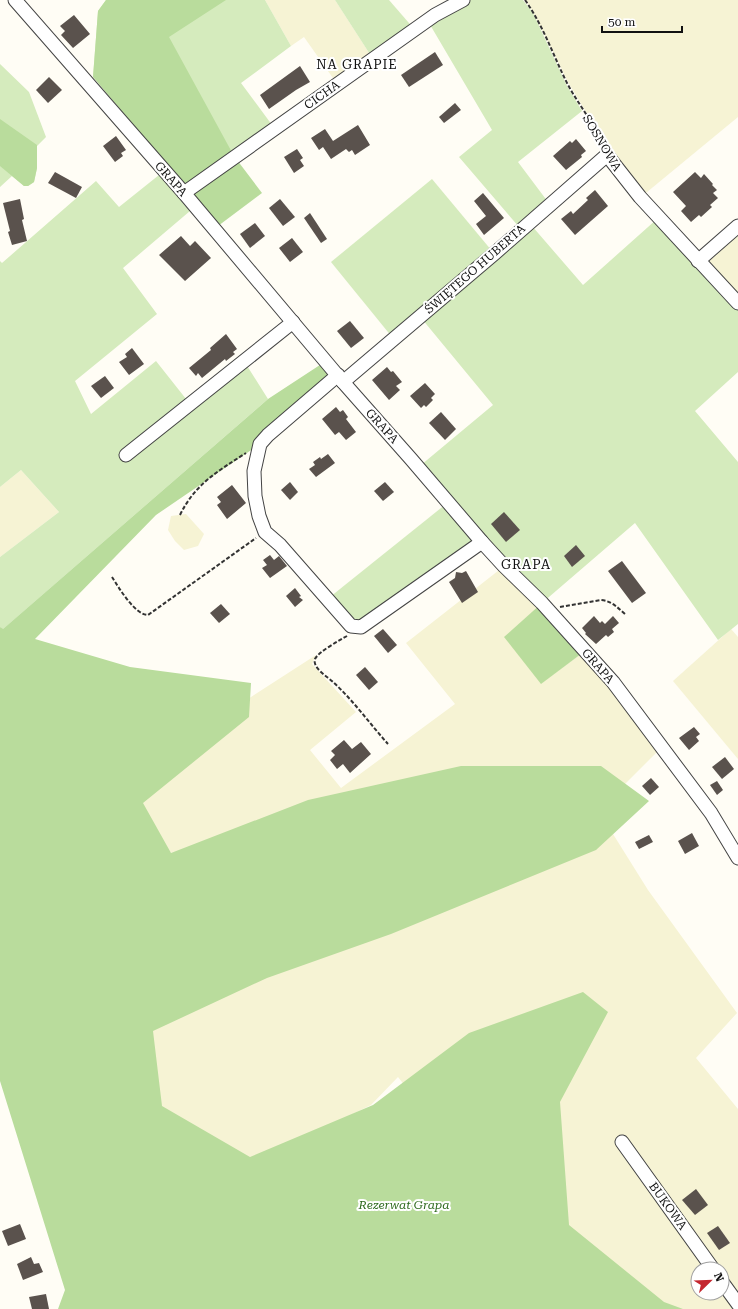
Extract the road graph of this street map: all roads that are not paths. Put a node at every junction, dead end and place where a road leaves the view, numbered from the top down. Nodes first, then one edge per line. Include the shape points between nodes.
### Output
1 (15, 0) edge
2 (463, 0) edge
3 (607, 155) joint
4 (184, 194) junction
5 (738, 226) edge
6 (698, 261) junction
7 (738, 303) edge
8 (293, 322) junction
9 (340, 378) junction
10 (126, 455) dead end
11 (482, 542) junction
12 (738, 858) edge
13 (622, 1142) dead end
14 (707, 1261) edge
15 (730, 1293) edge
16 (738, 1304) edge

1 - 4 street, GRAPA
2 - 4 street, CICHA via 435,15
3 - 6 street, SOSNOWA via 640,197
3 - 9 street, ŚWIĘTEGO HUBERTA via 489,258
4 - 8 street, GRAPA
5 - 6 street
6 - 7 street, SOSNOWA
8 - 9 street, GRAPA
8 - 10 street
9 - 11 street, GRAPA
9 - 11 street, ŚWIĘTEGO HUBERTA via 260,444 254,471 255,496 265,532 280,545 351,626 361,627
11 - 12 street, GRAPA via 548,609 613,682 712,813
13 - 14 street, BUKOWA
15 - 16 street

